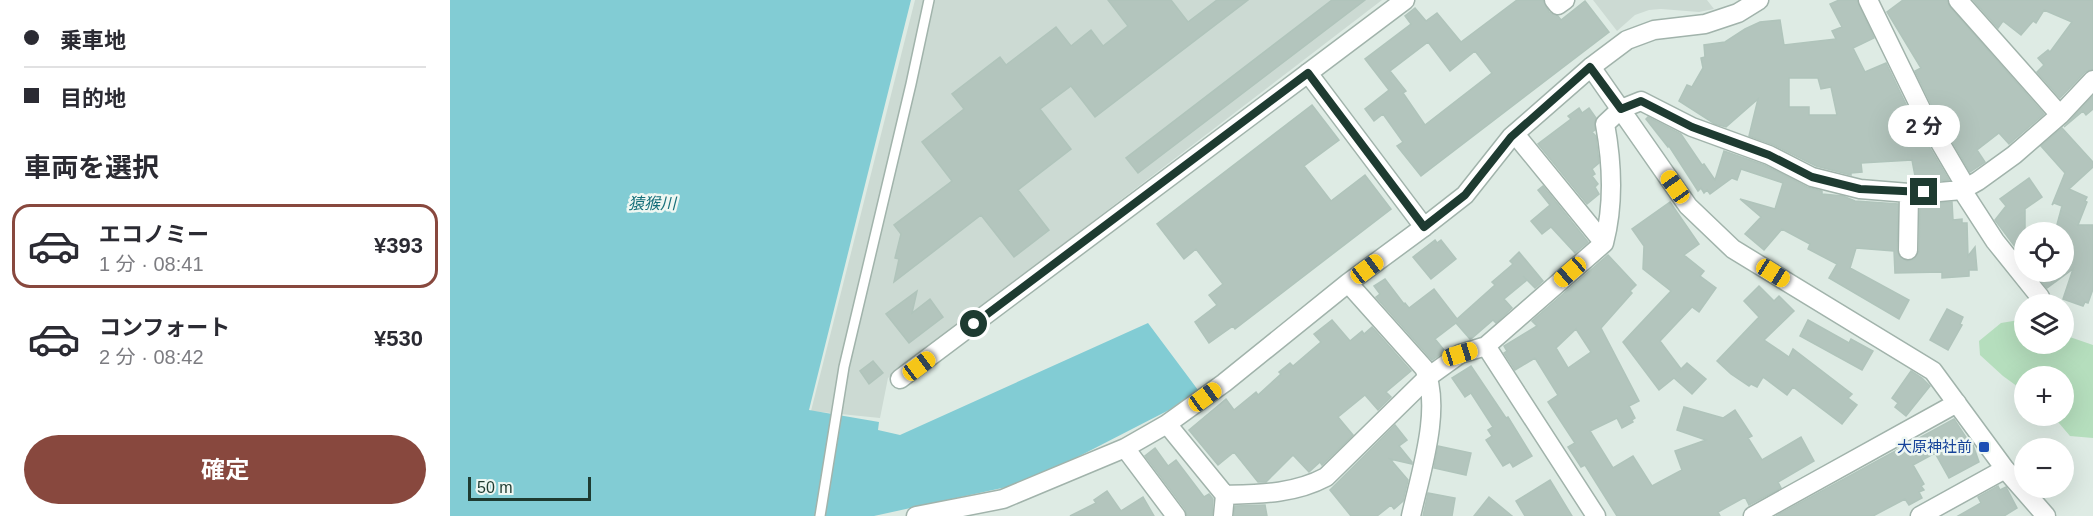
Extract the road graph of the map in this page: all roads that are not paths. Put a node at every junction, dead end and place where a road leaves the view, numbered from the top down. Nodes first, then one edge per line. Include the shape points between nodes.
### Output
1 (929, 0) edge
2 (1406, 0) edge
3 (1554, 0) edge
4 (1565, 0) edge
5 (1759, 0) edge
6 (1868, 0) edge
7 (1958, 0) edge
8 (1590, 67) junction
9 (1308, 73) junction
10 (2093, 80) edge
11 (1621, 109) junction
12 (2060, 115) junction
13 (1515, 134) junction
14 (1964, 188) junction
15 (1909, 193) junction
16 (1424, 227) junction
17 (1604, 243) junction
18 (1908, 250) dead end
19 (1348, 283) junction
20 (2038, 294) edge
21 (1486, 346) junction
22 (1428, 377) junction
23 (900, 379) dead end
24 (1957, 404) junction
25 (1167, 424) junction
26 (1125, 448) junction
27 (2005, 469) junction
28 (1225, 495) junction
29 (922, 515) edge
30 (820, 516) edge
31 (1176, 516) edge
32 (1223, 516) edge
33 (1411, 516) edge
34 (1596, 516) edge
35 (1753, 516) edge
36 (1920, 516) edge
37 (2046, 516) edge

1 - 30 lane via 844,367
2 - 9 street
3 - 4 street via 1558,5
5 - 8 street via 1738,13 1705,24 1654,30 1627,40
6 - 14 street
7 - 12 street
8 - 11 street
8 - 13 street
9 - 16 street
9 - 23 street
10 - 12 street
11 - 15 street via 1641,101 1692,127 1769,155 1812,177 1860,189
11 - 17 street via 1605,124 1611,182
11 - 24 street via 1688,206 1732,249 1933,371
12 - 14 street via 2014,155
13 - 16 street via 1465,195
13 - 17 street
14 - 15 street
14 - 20 street via 1995,241
15 - 18 street
16 - 19 street
17 - 21 street
19 - 22 street
19 - 25 street
21 - 22 street via 1460,354
21 - 34 street
22 - 28 street via 1326,477 1307,487
22 - 33 street via 1432,403 1429,430
24 - 27 street
24 - 35 street
25 - 26 street
25 - 28 street
26 - 29 street via 1003,499
26 - 31 street
27 - 36 street
27 - 37 street
28 - 32 street

